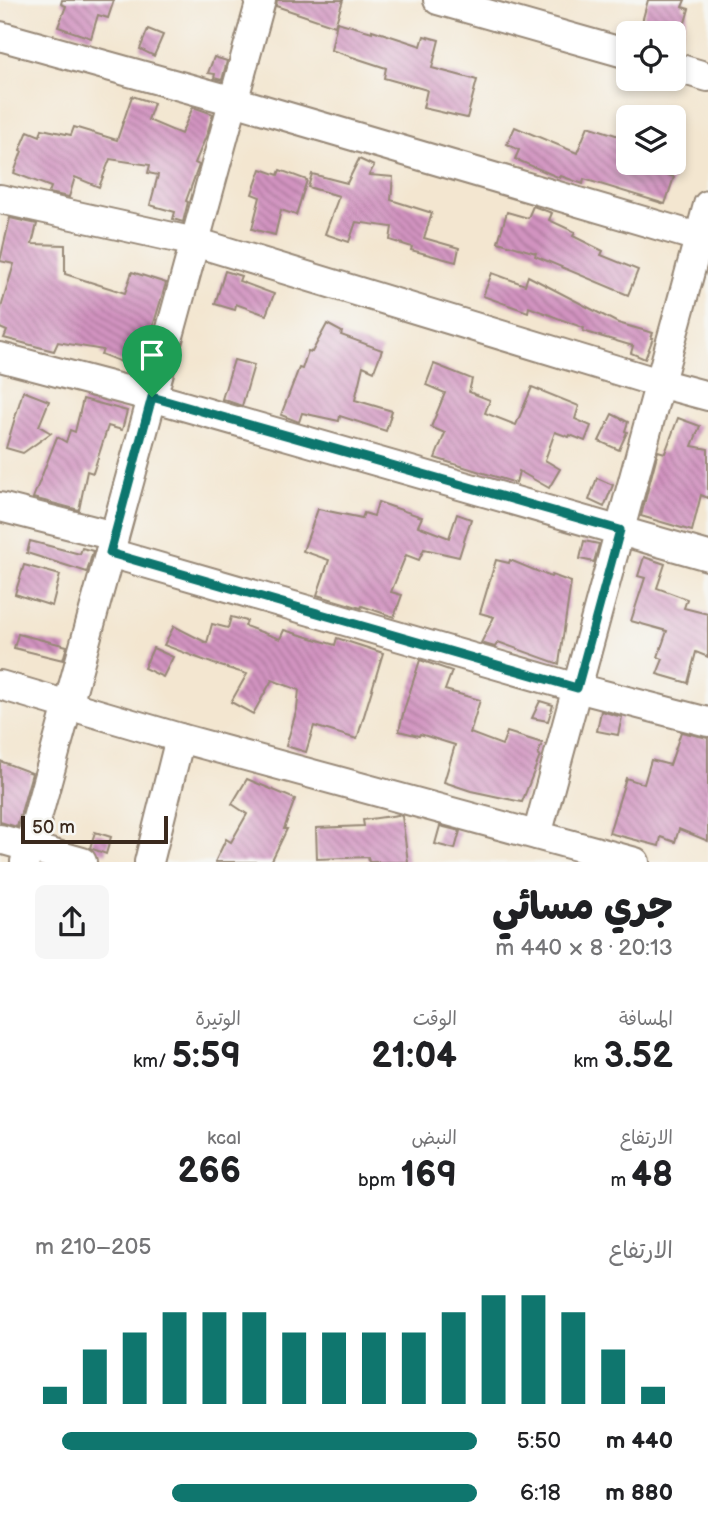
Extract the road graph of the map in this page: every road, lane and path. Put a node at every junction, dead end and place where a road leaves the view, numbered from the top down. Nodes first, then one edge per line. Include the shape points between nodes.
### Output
1 (261, 0) edge
2 (438, 0) edge
3 (0, 36) edge
4 (616, 51) edge
5 (686, 70) edge
6 (708, 76) edge
7 (234, 101) junction
8 (0, 199) edge
9 (708, 205) edge
10 (703, 238) edge
11 (195, 242) junction
12 (0, 357) edge
13 (659, 383) junction
14 (708, 396) edge
15 (152, 397) junction
16 (0, 507) edge
17 (620, 530) junction
18 (112, 545) junction
19 (708, 556) edge
20 (0, 685) edge
21 (577, 688) junction
22 (68, 704) junction
23 (708, 722) edge
24 (180, 738) junction
25 (537, 835) junction
26 (0, 839) edge
27 (27, 855) edge
28 (82, 862) edge
29 (149, 862) edge
30 (635, 862) edge

1 - 7 street
2 - 4 street
3 - 7 street
5 - 6 street
7 - 10 street
7 - 11 street
8 - 11 street
9 - 10 street
10 - 13 street
11 - 13 street
11 - 15 street
12 - 15 street
13 - 14 street
13 - 17 street
15 - 17 street
15 - 18 street
16 - 18 street
17 - 19 street
17 - 21 street
18 - 21 street
18 - 22 street
20 - 22 street
21 - 23 street
21 - 25 street
22 - 24 street
22 - 27 street
24 - 25 street
24 - 29 street
25 - 30 street
26 - 27 street
27 - 28 street

